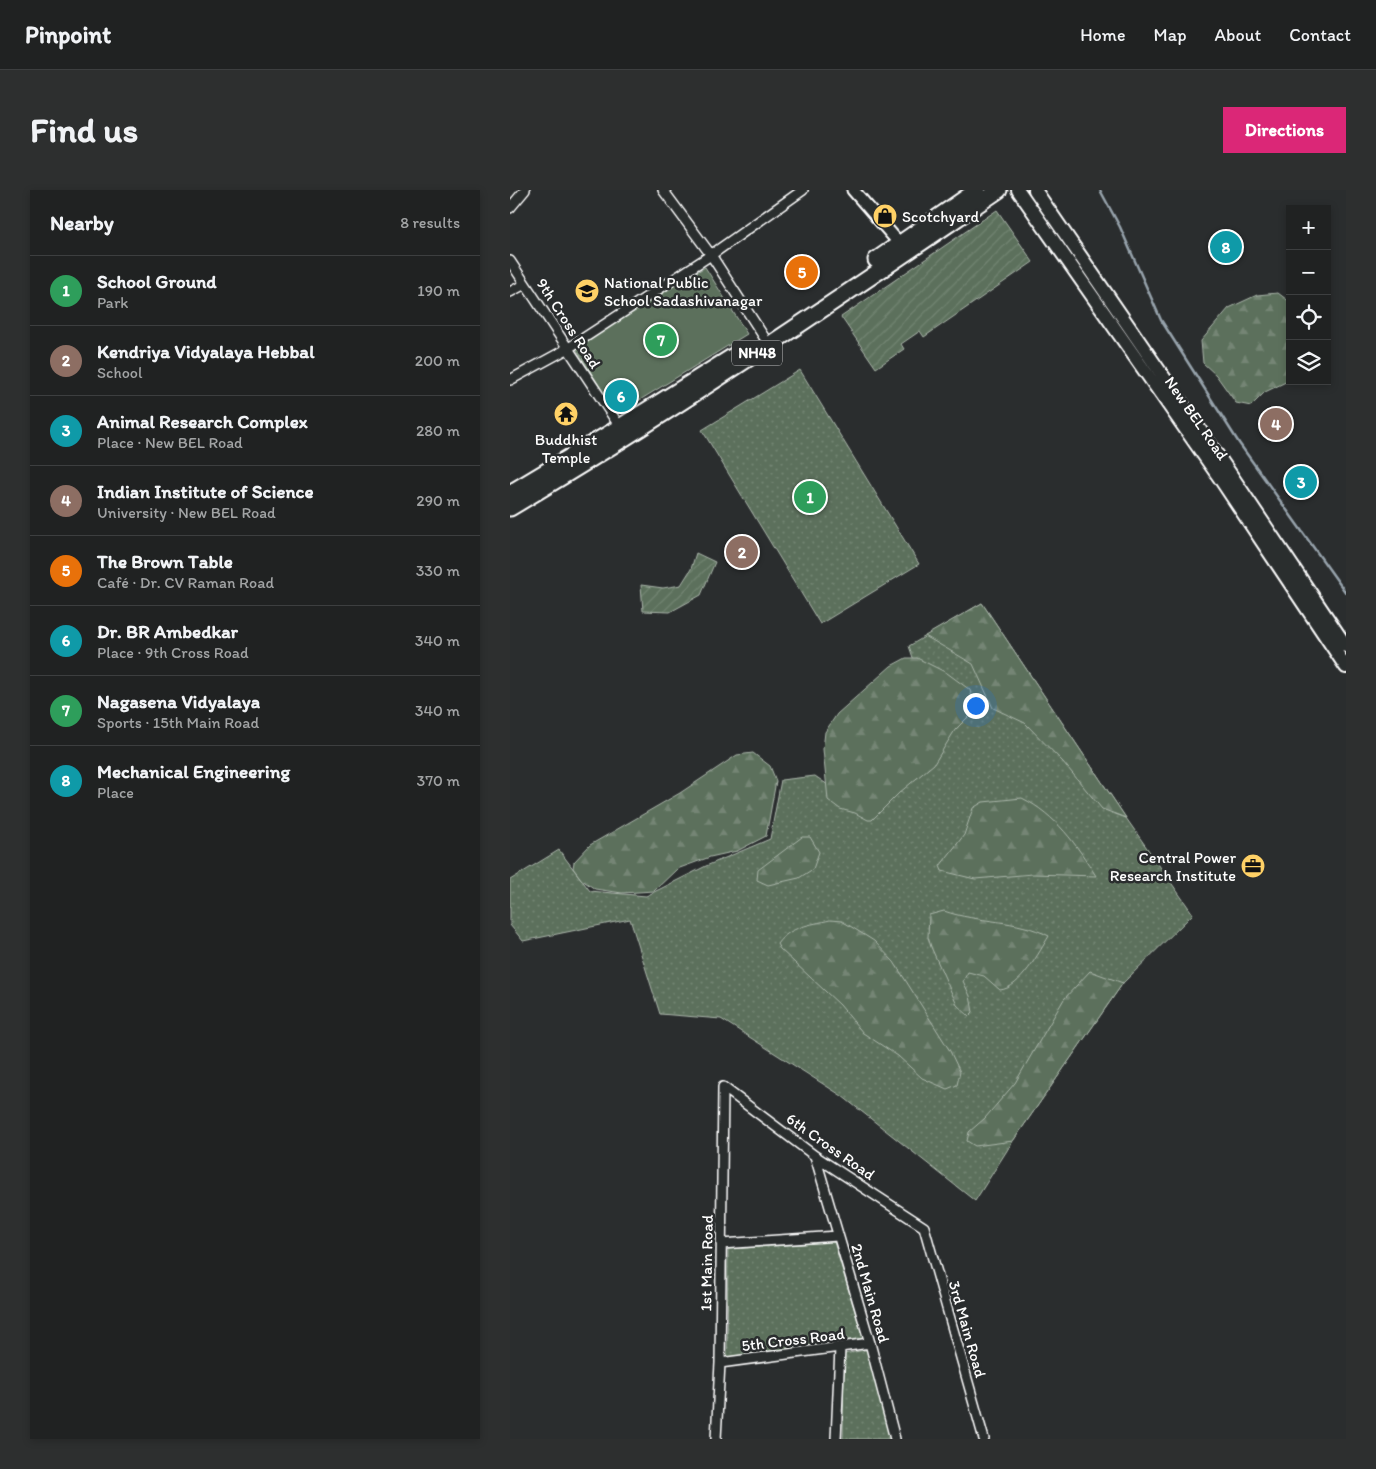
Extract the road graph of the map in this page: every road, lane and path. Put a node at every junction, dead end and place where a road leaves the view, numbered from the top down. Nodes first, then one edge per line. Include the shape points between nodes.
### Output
1 (525, 190) edge
2 (664, 190) edge
3 (803, 190) edge
4 (853, 190) edge
5 (977, 190) edge
6 (999, 190) edge
7 (1018, 190) edge
8 (1035, 190) edge
9 (510, 208) edge
10 (896, 240) junction
11 (710, 255) junction
12 (510, 260) edge
13 (525, 284) junction
14 (510, 292) edge
15 (764, 337) junction
16 (568, 349) junction
17 (510, 380) edge
18 (620, 427) junction
19 (510, 493) edge
20 (510, 508) edge
21 (1346, 646) edge
22 (1346, 667) edge
23 (723, 1086) joint
24 (815, 1156) junction
25 (924, 1227) joint
26 (838, 1236) junction
27 (721, 1244) junction
28 (870, 1343) junction
29 (840, 1348) junction
30 (720, 1363) junction
31 (716, 1439) edge
32 (836, 1439) edge
33 (895, 1439) edge
34 (984, 1439) edge

1 - 9 street
2 - 11 street
3 - 11 street
4 - 10 street
5 - 10 highway, NH48
6 - 20 highway, NH48 via 642,428
7 - 22 main road, New BEL Road
8 - 21 main road, New BEL Road
10 - 15 highway, NH48
11 - 15 street
11 - 16 street
12 - 13 street, 9th Cross Road
13 - 14 street
13 - 16 street, 9th Cross Road
15 - 18 highway, NH48
16 - 17 street
16 - 18 street, 9th Cross Road
18 - 19 highway, NH48
23 - 24 street, 6th Cross Road
23 - 27 street, 1st Main Road
24 - 25 street, 6th Cross Road
24 - 26 street, 2nd Main Road
25 - 34 street, 3rd Main Road
26 - 27 street
26 - 28 street, 2nd Main Road
27 - 30 street, 1st Main Road
28 - 29 street, 5th Cross Road
28 - 33 street, 2nd Main Road
29 - 30 street, 5th Cross Road
29 - 32 street
30 - 31 street, 1st Main Road

